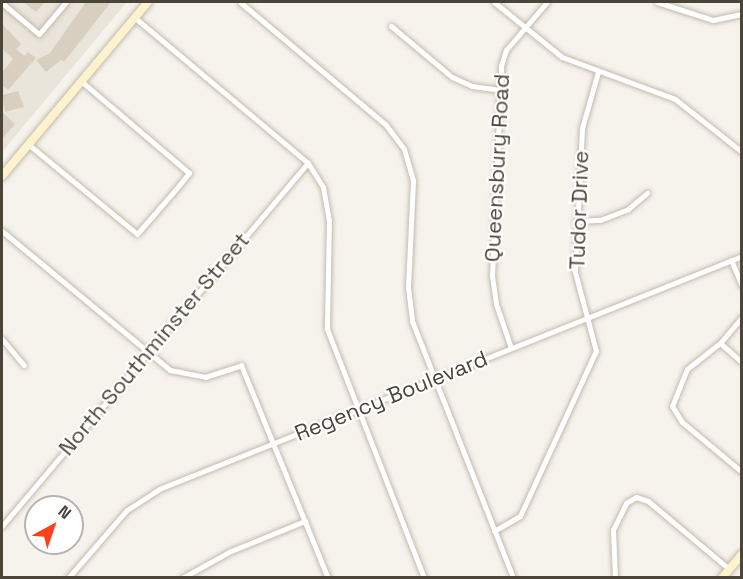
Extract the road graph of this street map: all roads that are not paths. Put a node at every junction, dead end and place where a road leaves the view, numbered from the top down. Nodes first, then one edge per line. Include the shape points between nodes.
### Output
1 (66, 2) edge
2 (148, 2) edge
3 (240, 2) edge
4 (494, 2) edge
5 (547, 2) edge
6 (657, 2) edge
7 (2, 3) edge
8 (741, 15) edge
9 (134, 17) junction
10 (391, 26) dead end
11 (525, 28) junction
12 (598, 72) junction
13 (81, 81) junction
14 (500, 90) junction
15 (28, 144) junction
16 (740, 148) edge
17 (308, 163) junction
18 (2, 176) edge
19 (647, 193) dead end
20 (578, 221) junction
21 (2, 231) edge
22 (741, 256) edge
23 (731, 260) junction
24 (741, 286) edge
25 (741, 317) edge
26 (587, 318) junction
27 (2, 339) edge
28 (720, 343) junction
29 (511, 348) junction
30 (147, 352) junction
31 (741, 362) edge
32 (24, 365) dead end
33 (433, 379) junction
34 (357, 409) junction
35 (274, 442) junction
36 (741, 472) edge
37 (305, 521) junction
38 (2, 526) edge
39 (494, 531) junction
40 (741, 554) edge
41 (729, 569) junction
42 (68, 578) edge
43 (182, 578) edge
44 (328, 578) edge
45 (424, 578) edge
46 (513, 578) edge
47 (615, 578) edge
48 (722, 578) edge

1 - 7 street via 39,34
2 - 9 main road
3 - 33 street via 386,125 404,149 413,181 410,310
4 - 11 street
5 - 11 street, Queensbury Road
6 - 8 street via 713,20
9 - 13 main road
9 - 17 street
10 - 14 street via 452,77 472,86
11 - 12 street via 562,57
11 - 14 street, Queensbury Road via 504,56
12 - 16 street via 675,99
12 - 20 street, Tudor Drive via 582,129
13 - 15 main road
13 - 15 street via 189,173 137,234
14 - 29 street, Queensbury Road via 492,276 496,304
15 - 18 main road
17 - 30 street, North Southminster Street
17 - 34 street via 323,187 328,206 327,329
19 - 20 street via 637,205 618,213 594,222
20 - 26 street, Tudor Drive via 576,280
21 - 30 street
22 - 23 street, Regency Boulevard
23 - 24 street
23 - 26 street, Regency Boulevard
25 - 28 street
26 - 29 street, Regency Boulevard
26 - 39 street, Tudor Drive via 595,338 594,357 520,516
27 - 32 street
28 - 31 street
28 - 36 street via 687,369 673,409 682,422
29 - 33 street, Regency Boulevard
30 - 35 street via 170,370 189,376 211,376 241,365
30 - 38 street, North Southminster Street
33 - 34 street, Regency Boulevard
33 - 39 street
34 - 35 street, Regency Boulevard
34 - 45 street
35 - 37 street
35 - 42 street, Regency Boulevard via 138,501
37 - 43 street via 231,550
37 - 44 street
39 - 46 street
40 - 41 main road
41 - 47 street via 648,501 632,498 623,506 611,536
41 - 48 main road

